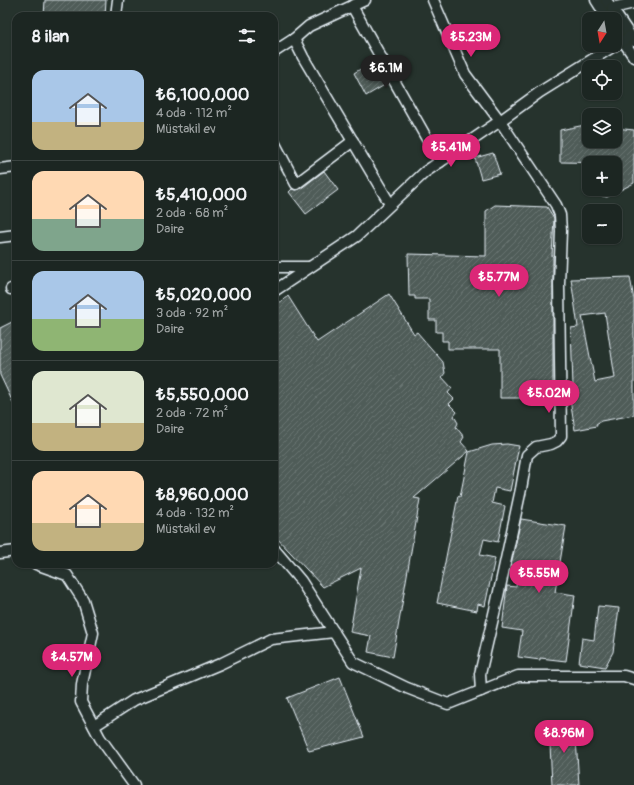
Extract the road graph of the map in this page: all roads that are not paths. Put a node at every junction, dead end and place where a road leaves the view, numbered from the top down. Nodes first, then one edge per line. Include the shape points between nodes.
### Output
1 (118, 0) edge
2 (365, 0) edge
3 (433, 0) edge
4 (596, 0) edge
5 (634, 3) edge
6 (609, 4) edge
7 (352, 6) junction
8 (116, 12) edge
9 (604, 12) edge
10 (294, 39) junction
11 (629, 39) edge
12 (278, 49) edge
13 (634, 57) edge
14 (500, 121) junction
15 (353, 142) junction
16 (278, 150) edge
17 (440, 162) junction
18 (12, 168) edge
19 (0, 169) edge
20 (390, 204) junction
21 (12, 236) edge
22 (0, 237) edge
23 (278, 267) edge
24 (309, 267) junction
25 (278, 288) edge
26 (12, 552) edge
27 (0, 553) edge
28 (278, 554) edge
29 (47, 568) edge
30 (334, 632) junction
31 (634, 679) edge
32 (480, 691) junction
33 (94, 726) junction
34 (134, 785) edge

1 - 8 street
2 - 7 street
3 - 14 street via 466,74
4 - 9 street
5 - 6 street
6 - 11 street
7 - 10 street via 309,26
7 - 17 street
10 - 12 street
10 - 15 street
11 - 13 street
11 - 14 street via 540,92
14 - 17 street
14 - 32 street via 556,204 560,215 560,436 552,444 536,447 527,455 480,674
15 - 16 street via 296,184
15 - 20 street
17 - 20 street
18 - 19 street
20 - 24 street via 357,236
21 - 22 street
23 - 24 street
24 - 25 street
26 - 27 street
28 - 30 street via 301,581
29 - 33 street via 67,575 83,600 93,633 82,684 81,702
30 - 32 street via 353,662 414,691 448,704
30 - 33 street via 271,639 220,664 134,700
31 - 32 street via 624,676 518,676
33 - 34 street

